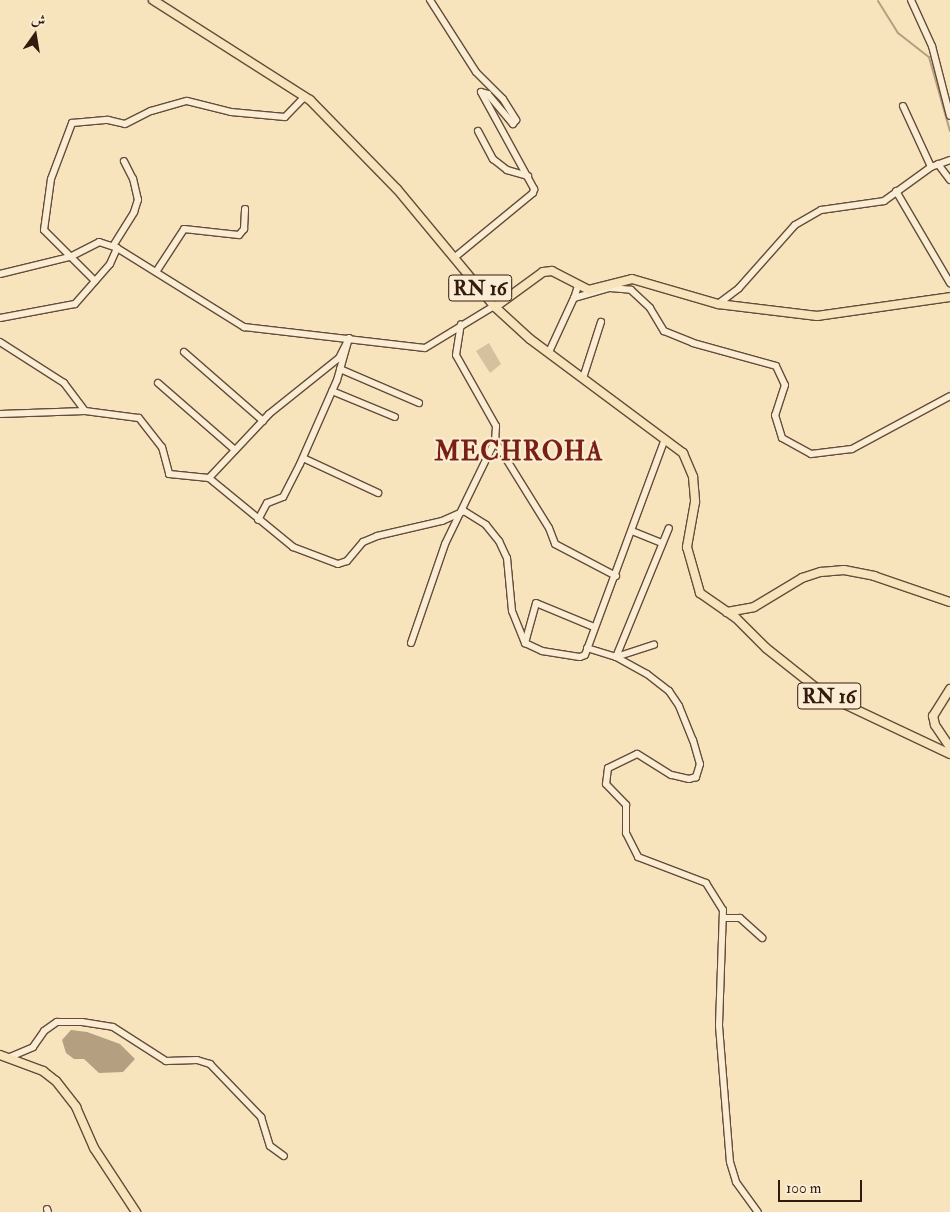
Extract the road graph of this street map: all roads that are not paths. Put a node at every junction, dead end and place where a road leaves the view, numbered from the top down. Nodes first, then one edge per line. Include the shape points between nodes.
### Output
1 (153, 0) edge
2 (430, 0) edge
3 (911, 0) edge
4 (305, 96) junction
5 (903, 106) dead end
6 (950, 116) edge
7 (478, 131) dead end
8 (950, 160) edge
9 (124, 161) dead end
10 (938, 164) junction
11 (931, 167) junction
12 (528, 176) junction
13 (950, 180) edge
14 (896, 191) junction
15 (245, 209) dead end
16 (115, 247) junction
17 (70, 257) junction
18 (455, 257) junction
19 (156, 272) junction
20 (0, 274) edge
21 (95, 281) junction
22 (950, 283) edge
23 (578, 286) junction
24 (950, 297) edge
25 (574, 298) junction
26 (718, 304) junction
27 (494, 306) junction
28 (0, 318) edge
29 (601, 322) dead end
30 (461, 324) junction
31 (349, 338) junction
32 (0, 342) edge
33 (184, 352) dead end
34 (549, 352) junction
35 (340, 370) junction
36 (583, 378) junction
37 (158, 384) dead end
38 (332, 391) junction
39 (950, 396) edge
40 (419, 403) dead end
41 (85, 411) junction
42 (0, 414) edge
43 (395, 418) dead end
44 (262, 421) junction
45 (664, 439) junction
46 (495, 442) junction
47 (235, 450) junction
48 (303, 458) junction
49 (209, 478) junction
50 (378, 493) dead end
51 (464, 510) junction
52 (258, 520) junction
53 (669, 528) dead end
54 (632, 530) junction
55 (662, 543) junction
56 (616, 576) junction
57 (950, 602) edge
58 (725, 612) junction
59 (594, 627) junction
60 (411, 643) dead end
61 (525, 643) junction
62 (654, 645) dead end
63 (587, 648) junction
64 (616, 657) junction
65 (950, 689) edge
66 (950, 747) edge
67 (950, 754) edge
68 (723, 918) junction
69 (762, 938) dead end
70 (0, 1055) edge
71 (10, 1057) junction
72 (284, 1156) dead end
73 (136, 1212) edge
74 (758, 1212) edge

1 - 4 main road, RN 16
2 - 12 street via 476,72 503,99 516,120 513,124 488,94 480,92
3 - 6 street via 932,46
4 - 17 street via 285,116 231,112 187,102 151,111 125,124 108,120 72,123 51,179 44,230
4 - 18 main road, RN 16 via 397,189
5 - 11 street
7 - 12 street via 493,159 506,170
8 - 10 street
9 - 16 street via 134,179 138,200
10 - 11 street
10 - 13 street
11 - 14 street
12 - 18 street via 533,182 533,193
14 - 22 street
14 - 26 street via 884,202 821,210 795,225 739,288
15 - 19 street via 244,229 239,235 184,229
16 - 17 street via 92,244
16 - 19 street
16 - 21 street
17 - 20 street
17 - 21 street
18 - 27 main road, RN 16
19 - 31 street via 244,327
21 - 28 street via 75,304
23 - 25 street
23 - 26 main road via 589,290 632,278
23 - 27 main road via 552,271 543,272
24 - 26 main road via 817,316
25 - 34 street
25 - 39 street via 610,288 631,290 650,308 664,331 692,343 776,366 785,385 775,415 782,438 811,454 852,449
27 - 30 street
27 - 34 main road, RN 16
29 - 36 street
30 - 31 street via 425,348
30 - 46 street via 456,355 496,426
31 - 35 street
31 - 44 street via 339,358
32 - 41 street via 64,383
33 - 44 street
34 - 36 main road, RN 16
35 - 38 street
35 - 40 street
36 - 45 main road, RN 16
37 - 47 street
38 - 43 street
38 - 48 street
41 - 42 street
41 - 49 street via 138,418 162,447 169,474
44 - 47 street
45 - 54 street
45 - 58 main road, RN 16 via 683,453 693,477 695,502 687,547 697,585 700,593
46 - 51 street
46 - 56 street via 549,528 555,544
47 - 49 street
48 - 50 street
48 - 52 street via 283,497 267,503
49 - 52 street
51 - 52 street via 442,521 377,536 363,542 347,560 338,564 293,546
51 - 60 street via 442,552
51 - 61 street via 486,525 507,558 512,611
53 - 55 street
54 - 55 street
54 - 56 street
55 - 64 street
56 - 59 street
57 - 58 main road via 874,576 844,570 802,578 754,607
58 - 67 main road, RN 16 via 825,695
59 - 61 street via 536,603
59 - 63 street
61 - 63 street via 542,651 580,657 586,655
62 - 64 street
63 - 64 street
64 - 68 street via 669,691 679,706 700,764 700,773 689,779 671,775 637,754 608,768 606,784 626,805 626,833 631,846 638,857 706,883 719,899
65 - 66 main road via 933,716 935,725
68 - 69 street via 740,918
68 - 74 street via 720,1026 730,1162 736,1182
70 - 71 main road
71 - 72 street via 33,1047 44,1031 57,1022 113,1027 166,1061 197,1060 210,1064 231,1084 241,1101 261,1117 270,1146
71 - 73 main road via 43,1071 56,1081 76,1106 94,1148

